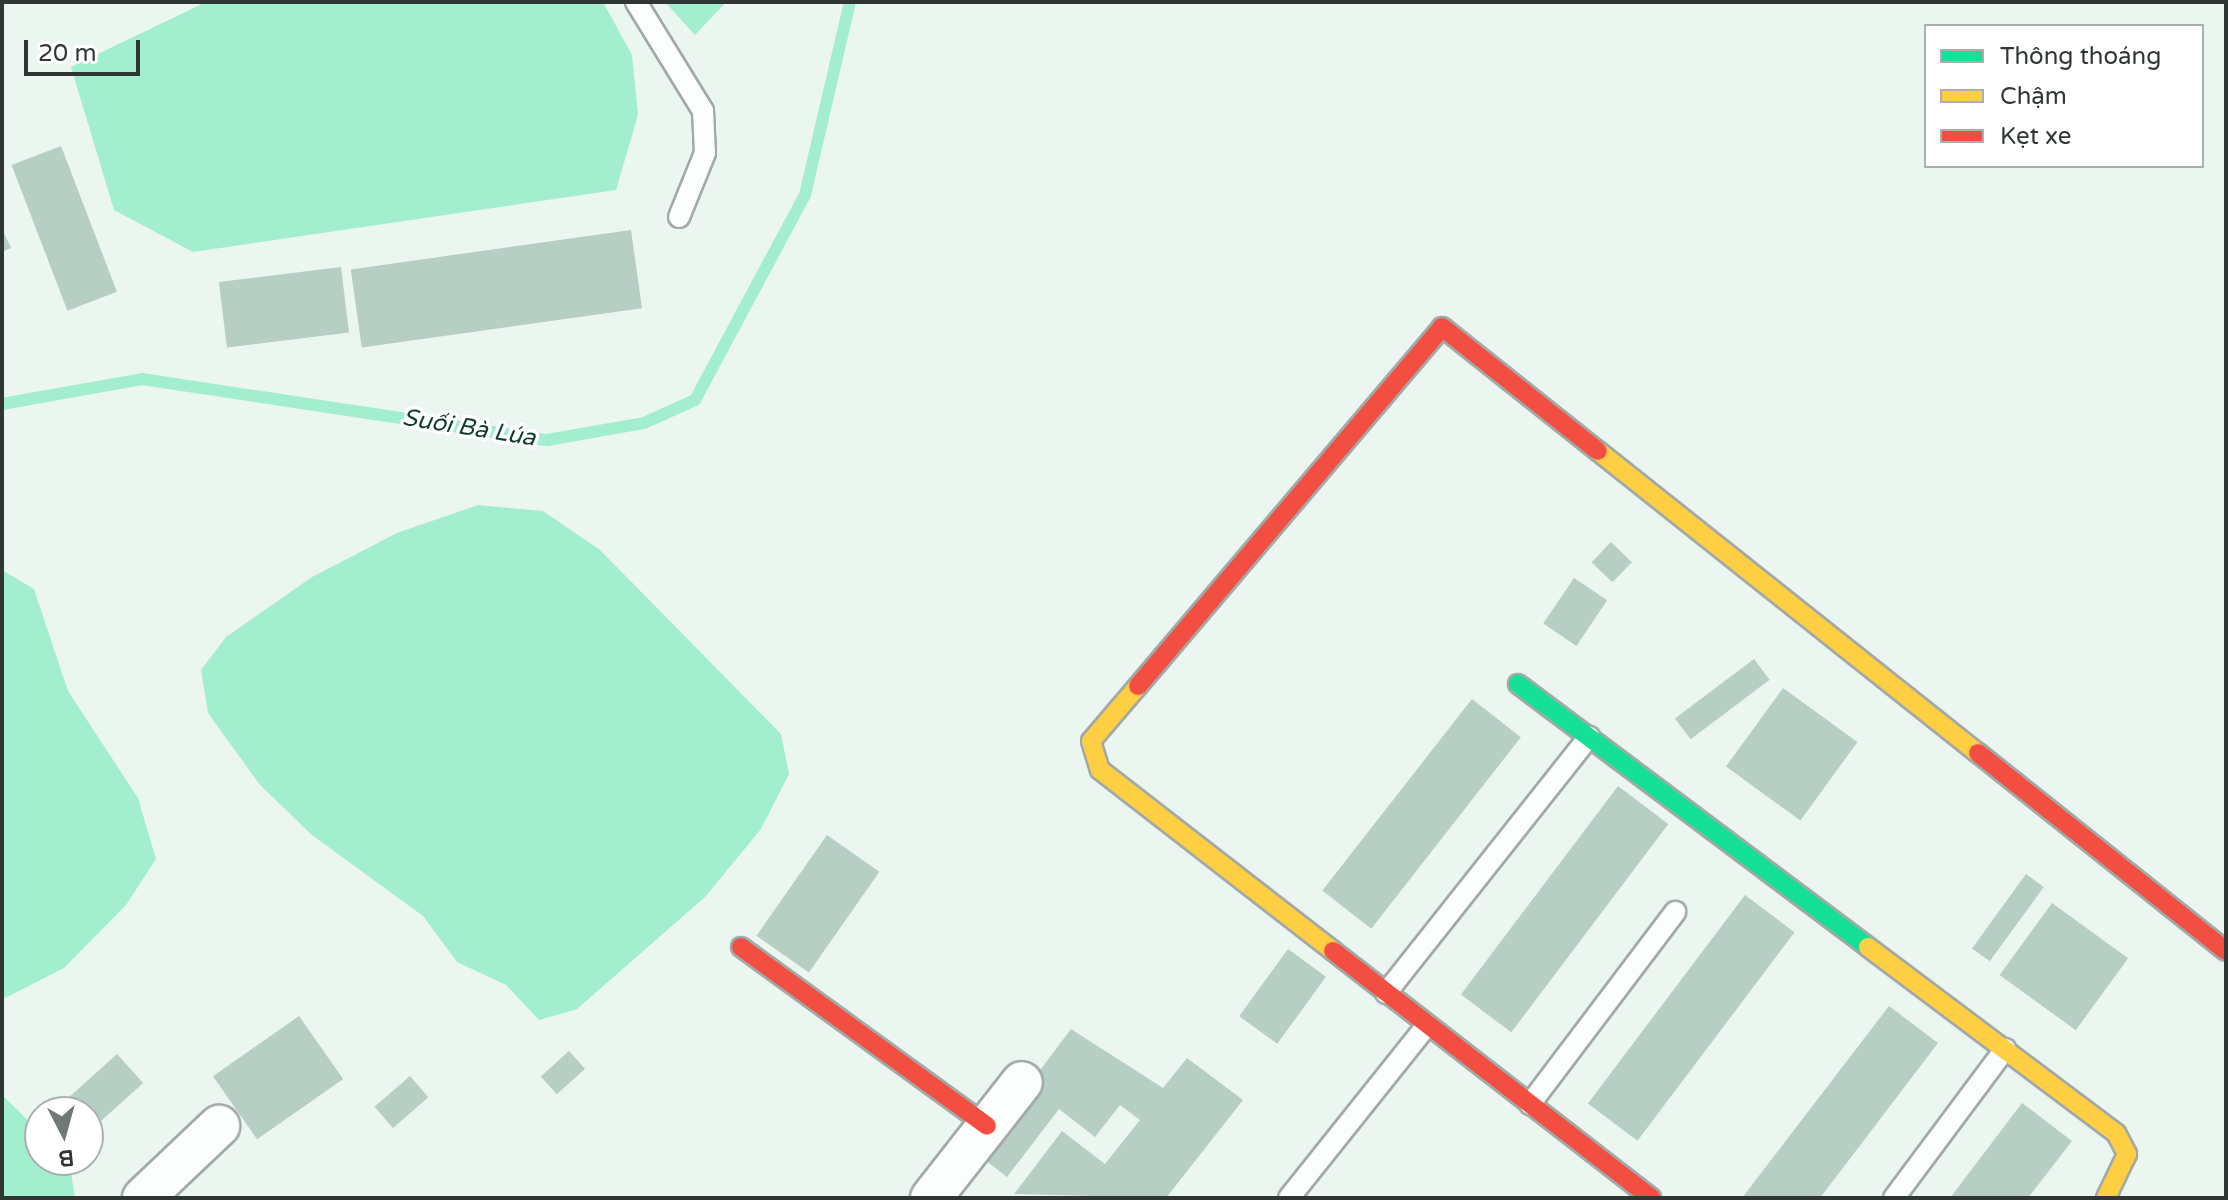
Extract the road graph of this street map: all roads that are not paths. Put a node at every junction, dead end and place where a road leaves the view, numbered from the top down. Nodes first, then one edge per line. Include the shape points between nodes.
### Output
1 (636, 2) edge
2 (679, 217) dead end
3 (1518, 684) dead end
4 (1589, 737) junction
5 (1675, 912) dead end
6 (741, 947) dead end
7 (2226, 951) edge
8 (1386, 993) junction
9 (1427, 1025) junction
10 (2005, 1049) junction
11 (1022, 1082) dead end
12 (1530, 1104) junction
13 (219, 1126) dead end
14 (987, 1126) junction
15 (143, 1198) edge
16 (931, 1198) edge
17 (1289, 1198) edge
18 (1651, 1198) edge
19 (1894, 1198) edge
20 (2106, 1198) edge

1 - 2 lane via 703,111 705,153
3 - 4 street
4 - 8 lane
4 - 10 street
5 - 12 lane
6 - 14 street
7 - 8 street via 1442,327 1091,741 1100,770
8 - 9 street
9 - 12 street
9 - 17 lane
10 - 19 lane
10 - 20 street via 2116,1133 2127,1154
11 - 14 street
12 - 18 street
13 - 15 street
14 - 16 street

